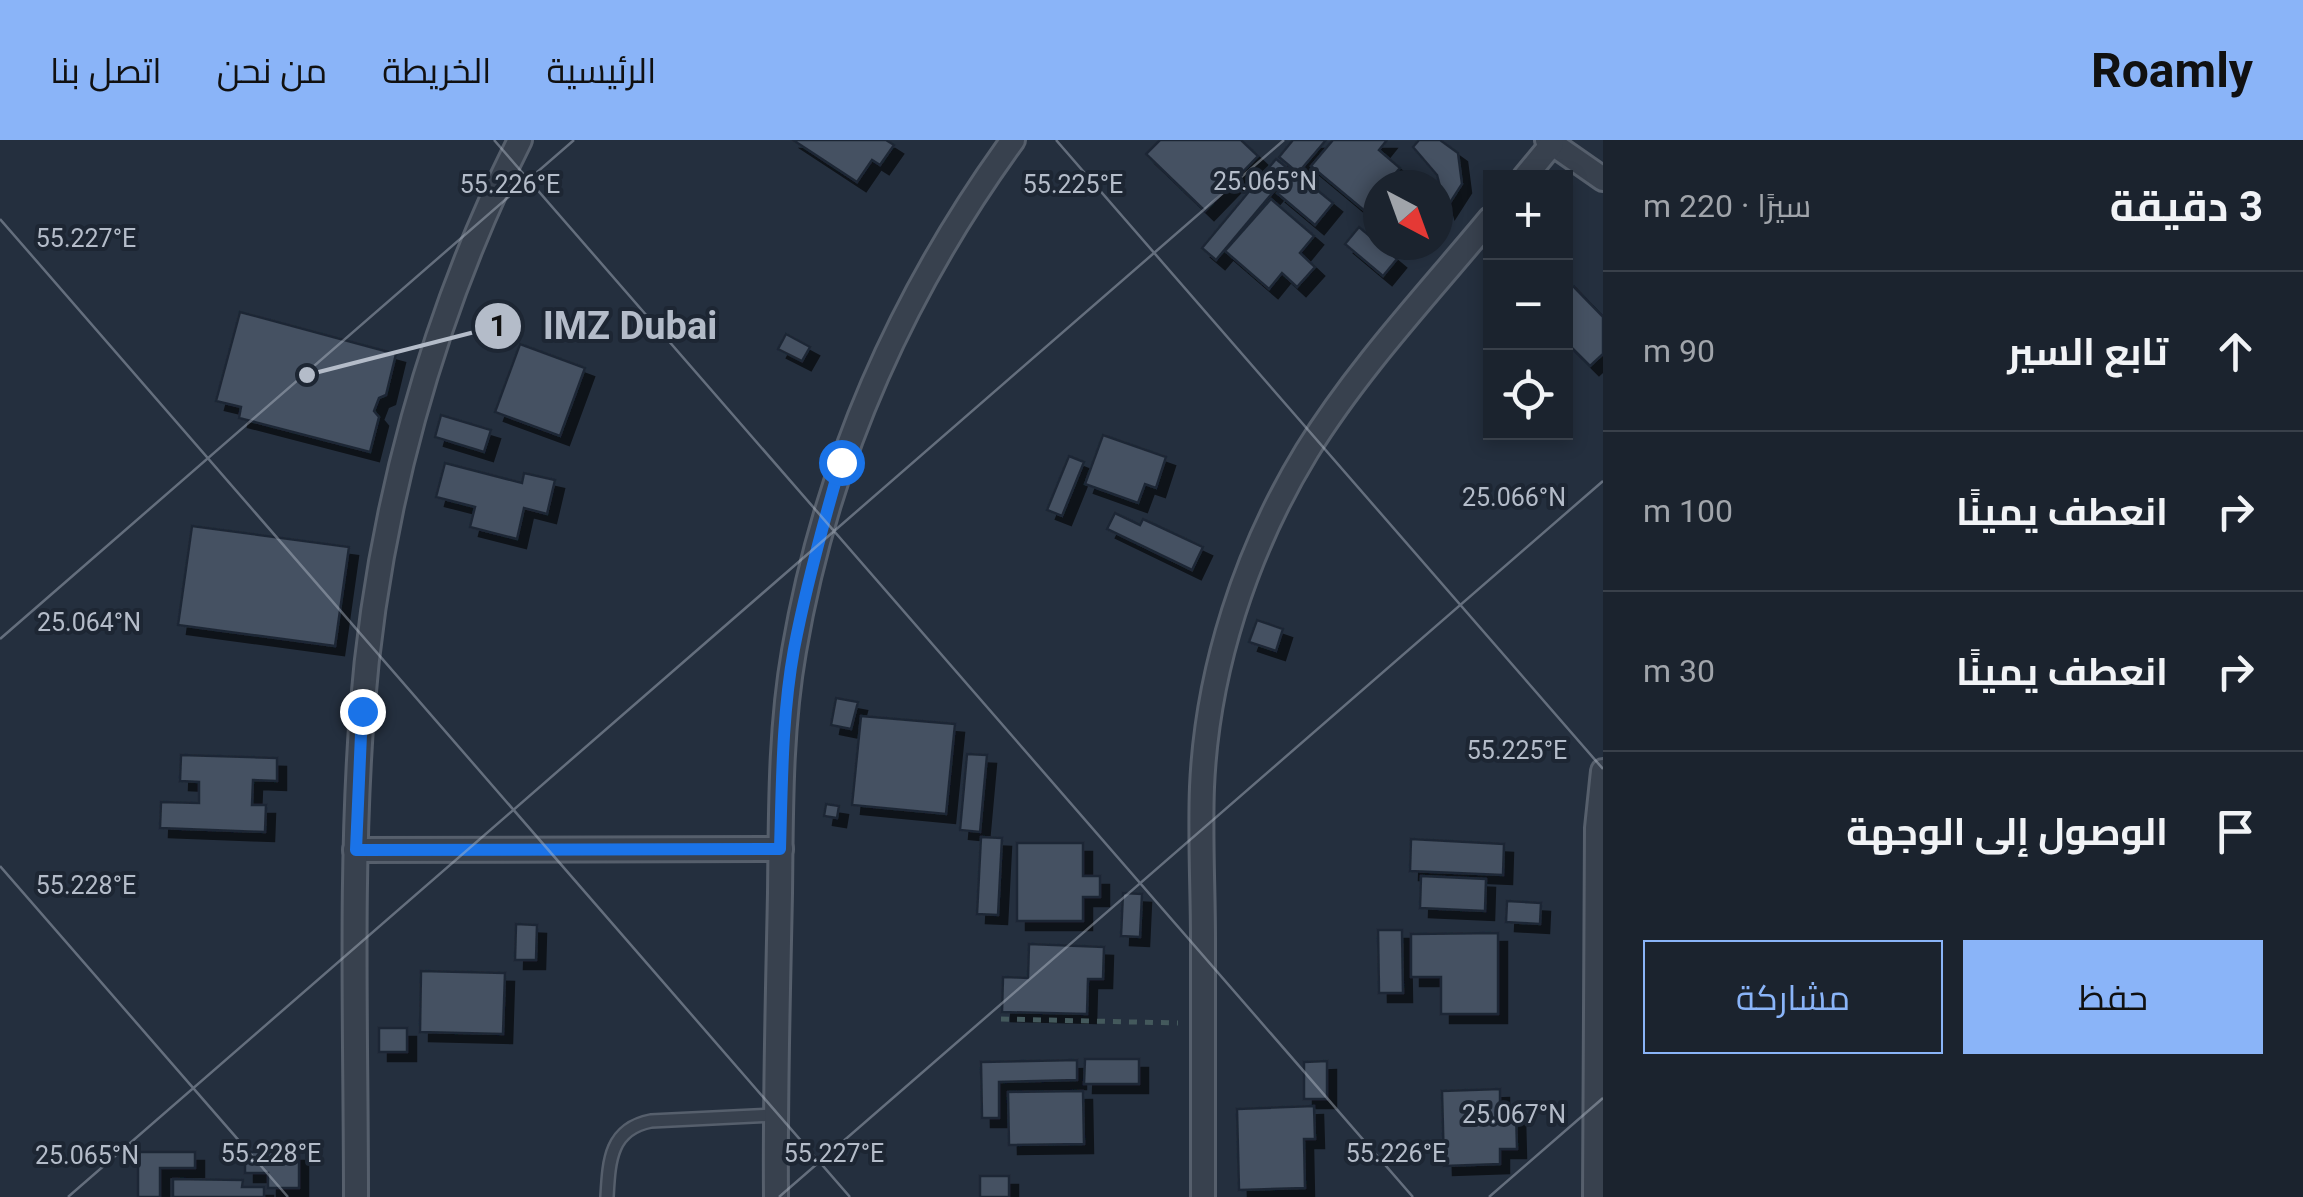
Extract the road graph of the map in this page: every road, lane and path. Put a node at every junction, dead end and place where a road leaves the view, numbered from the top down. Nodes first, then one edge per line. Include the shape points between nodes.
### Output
1 (520, 140) edge
2 (1013, 140) edge
3 (1549, 142) edge
4 (1530, 170) edge
5 (1603, 179) edge
6 (1483, 227) edge
7 (1603, 772) edge
8 (780, 849) junction
9 (356, 850) junction
10 (1002, 1019) dead end
11 (1203, 1023) junction
12 (775, 1115) junction
13 (356, 1197) edge
14 (607, 1197) edge
15 (776, 1197) edge
16 (1204, 1197) edge
17 (1595, 1197) edge

1 - 9 street via 449,302 409,436 380,572 362,711
2 - 8 street via 920,282 841,462 794,653
3 - 4 street
3 - 5 street
6 - 11 street via 1308,450 1246,578 1224,646 1202,786
7 - 17 street
8 - 9 street
8 - 12 street
9 - 13 street
10 - 11 path
11 - 16 street
12 - 14 lane via 632,1127 611,1151
12 - 15 street

